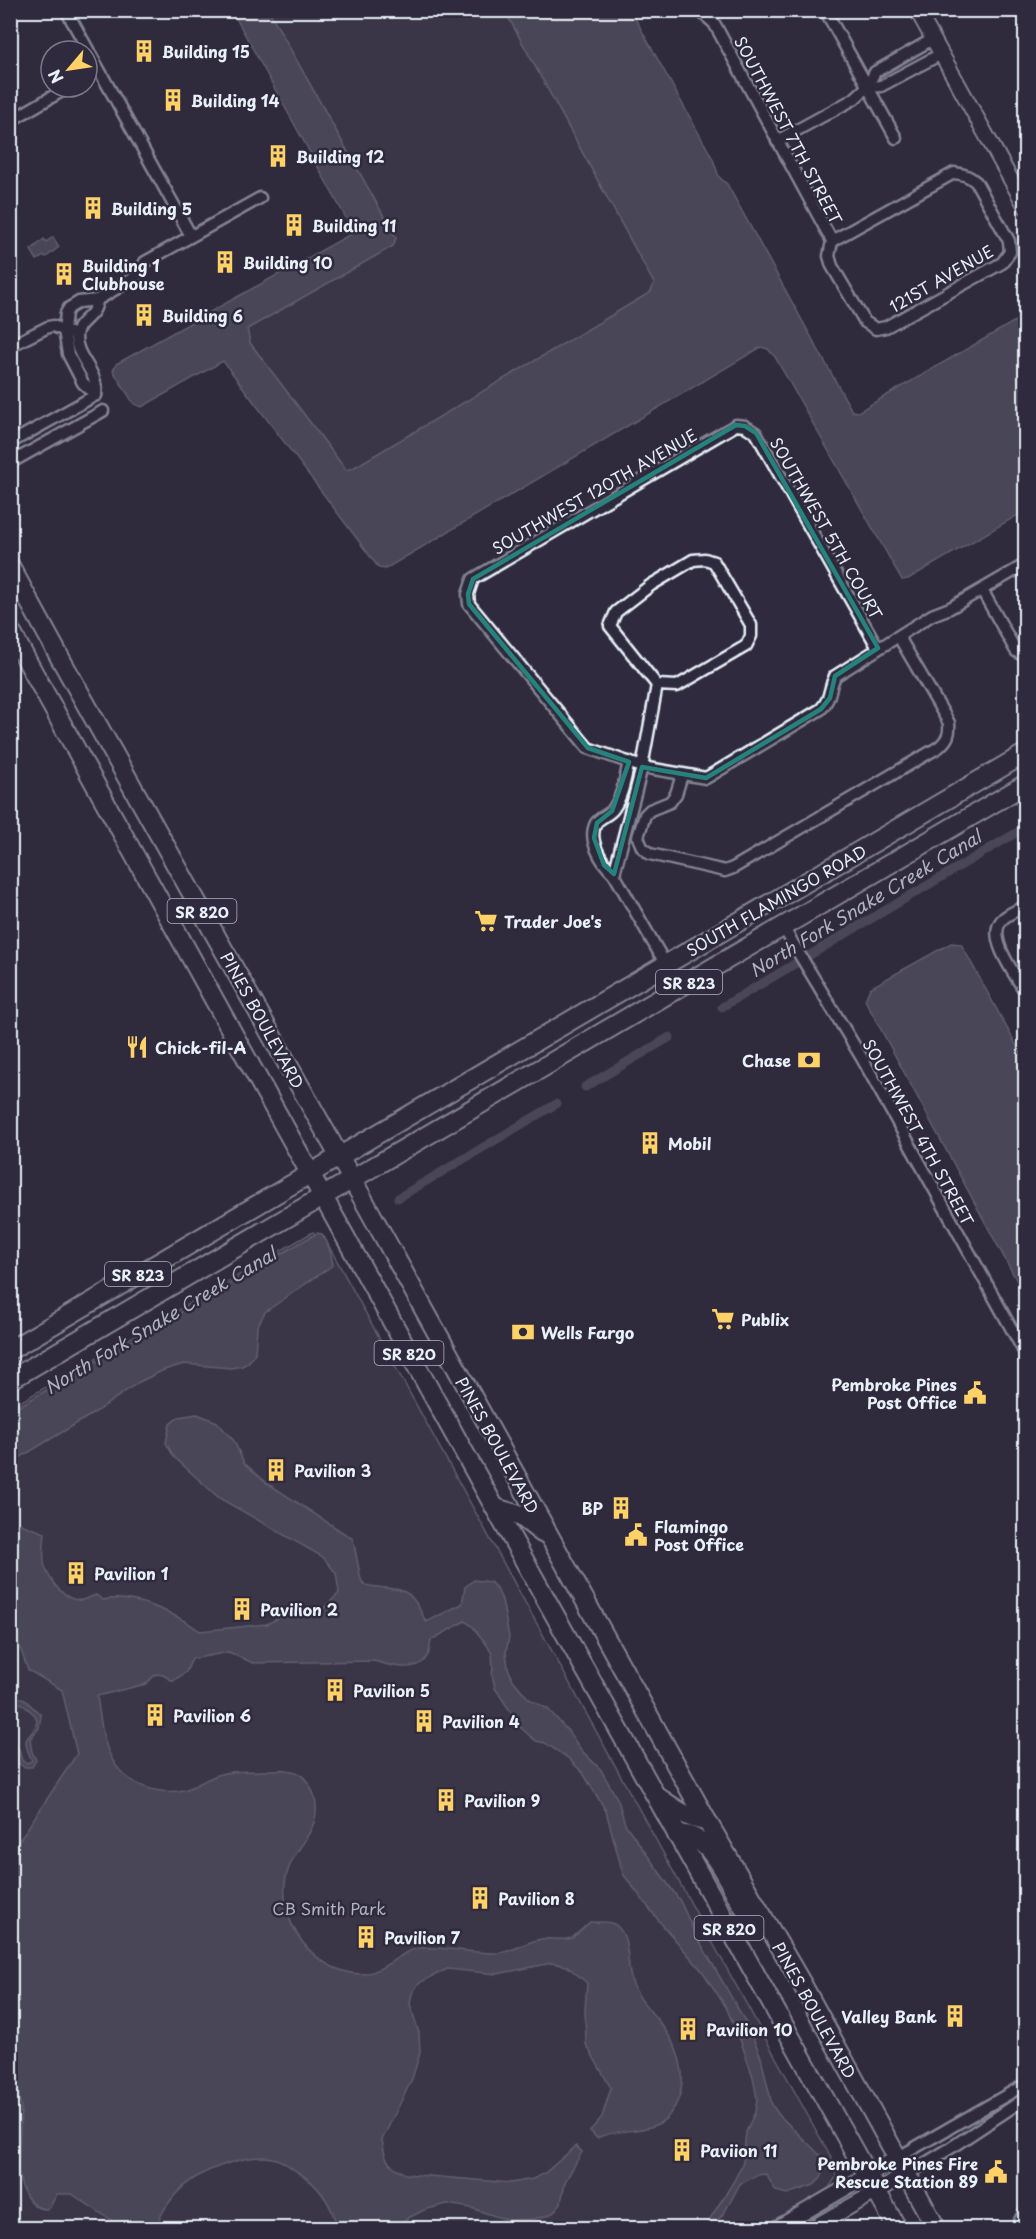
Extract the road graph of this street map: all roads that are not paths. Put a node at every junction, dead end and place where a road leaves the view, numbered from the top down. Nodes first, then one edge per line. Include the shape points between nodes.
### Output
1 (66, 10) edge
2 (699, 10) edge
3 (825, 10) edge
4 (917, 10) edge
5 (81, 39) edge
6 (933, 39) junction
7 (941, 54) junction
8 (99, 72) edge
9 (867, 87) junction
10 (48, 99) edge
11 (10, 121) edge
12 (896, 138) dead end
13 (777, 141) junction
14 (260, 198) dead end
15 (1026, 207) edge
16 (190, 236) junction
17 (832, 241) junction
18 (97, 300) junction
19 (876, 329) joint
20 (64, 330) junction
21 (76, 336) junction
22 (10, 346) edge
23 (96, 395) junction
24 (103, 411) dead end
25 (745, 426) joint
26 (10, 443) edge
27 (10, 463) edge
28 (1026, 564) edge
29 (10, 566) edge
30 (982, 590) junction
31 (10, 630) edge
32 (899, 637) junction
33 (878, 648) junction
34 (1024, 657) edge
35 (657, 685) junction
36 (1026, 753) edge
37 (629, 762) junction
38 (642, 767) junction
39 (682, 775) junction
40 (1026, 784) edge
41 (614, 874) junction
42 (1026, 906) edge
43 (783, 927) junction
44 (666, 964) junction
45 (1026, 993) edge
46 (552, 1062) junction
47 (339, 1156) junction
48 (310, 1173) junction
49 (353, 1180) junction
50 (324, 1198) junction
51 (10, 1350) edge
52 (1026, 1355) edge
53 (10, 1380) edge
54 (495, 1508) junction
55 (550, 1540) junction
56 (654, 1794) junction
57 (707, 1821) junction
58 (677, 1835) junction
59 (762, 1915) junction
60 (1026, 2084) edge
61 (1026, 2098) edge
62 (897, 2158) junction
63 (906, 2175) junction
64 (872, 2183) junction
65 (1026, 2210) edge
66 (777, 2229) edge
67 (812, 2229) edge
68 (897, 2229) edge
69 (936, 2229) edge
70 (1016, 2229) edge

1 - 5 street
2 - 13 street, SOUTHWEST 7TH STREET via 714,23
3 - 9 street
4 - 6 street
6 - 7 street
6 - 9 street via 874,72
7 - 9 street via 881,86
7 - 15 street
8 - 16 street
9 - 12 street
9 - 13 street via 854,99
10 - 11 street
13 - 17 street, SOUTHWEST 7TH STREET
14 - 16 street
16 - 18 street via 144,262 139,274
17 - 19 street, SOUTHWEST 7TH STREET via 832,266 865,322
17 - 19 street, 121ST AVENUE via 954,173 976,182 1009,241 1010,252 1002,263
18 - 20 street via 78,302 69,308
18 - 21 street via 94,313 80,326
20 - 21 street
20 - 22 street via 48,327
20 - 23 street via 68,354 83,383
21 - 23 street via 78,350 97,384
23 - 26 street
24 - 27 street
25 - 33 street, SOUTHWEST 5TH COURT via 756,433
25 - 37 street, SOUTHWEST 120TH AVENUE via 736,425 473,579 469,604 588,748
28 - 30 street
29 - 47 highway, PINES BOULEVARD / SR 820
30 - 32 street
30 - 34 street via 1016,651
31 - 48 highway, PINES BOULEVARD / SR 820
32 - 33 street
32 - 39 street via 949,723 950,733 939,747 724,871 650,854 642,847 638,837 645,815 670,802
33 - 39 street via 835,676 830,698 821,709 706,778
35 - 35 street via 610,626 616,612 693,560 714,562 751,625 751,636 746,646 677,686
35 - 38 street
36 - 44 highway, SOUTH FLAMINGO ROAD / SR 823
37 - 38 street
37 - 41 street via 617,803 594,829 598,852
38 - 39 street
38 - 41 street
40 - 43 highway, SOUTH FLAMINGO ROAD / SR 823
41 - 44 street
42 - 45 street via 1002,920 997,930 998,944
43 - 46 highway, SOUTH FLAMINGO ROAD / SR 823
43 - 52 street, SOUTHWEST 4TH STREET via 863,1060
44 - 46 highway via 667,975 659,987 573,1036
44 - 47 highway, SOUTH FLAMINGO ROAD / SR 823
46 - 49 highway, SOUTH FLAMINGO ROAD / SR 823
47 - 48 highway, SR 823
47 - 49 highway, PINES BOULEVARD / SR 820
48 - 50 highway, PINES BOULEVARD / SR 820
48 - 51 highway, SR 823
49 - 50 highway, SR 823
49 - 55 highway, PINES BOULEVARD / SR 820
50 - 53 highway, SR 823
50 - 54 highway, PINES BOULEVARD / SR 820
54 - 55 highway via 519,1515
54 - 56 highway, PINES BOULEVARD / SR 820
55 - 57 highway, PINES BOULEVARD / SR 820
56 - 57 highway via 682,1814
56 - 58 highway, PINES BOULEVARD / SR 820
57 - 59 highway, PINES BOULEVARD / SR 820
58 - 59 highway via 684,1834 704,1844 746,1910
58 - 64 highway, PINES BOULEVARD / SR 820
59 - 62 highway, PINES BOULEVARD / SR 820
60 - 62 street
61 - 63 street
62 - 63 highway, PINES BOULEVARD / SR 820
62 - 64 street
63 - 64 street
63 - 69 highway, PINES BOULEVARD / SR 820
64 - 66 street
64 - 67 street
64 - 68 highway, PINES BOULEVARD / SR 820
65 - 70 street

